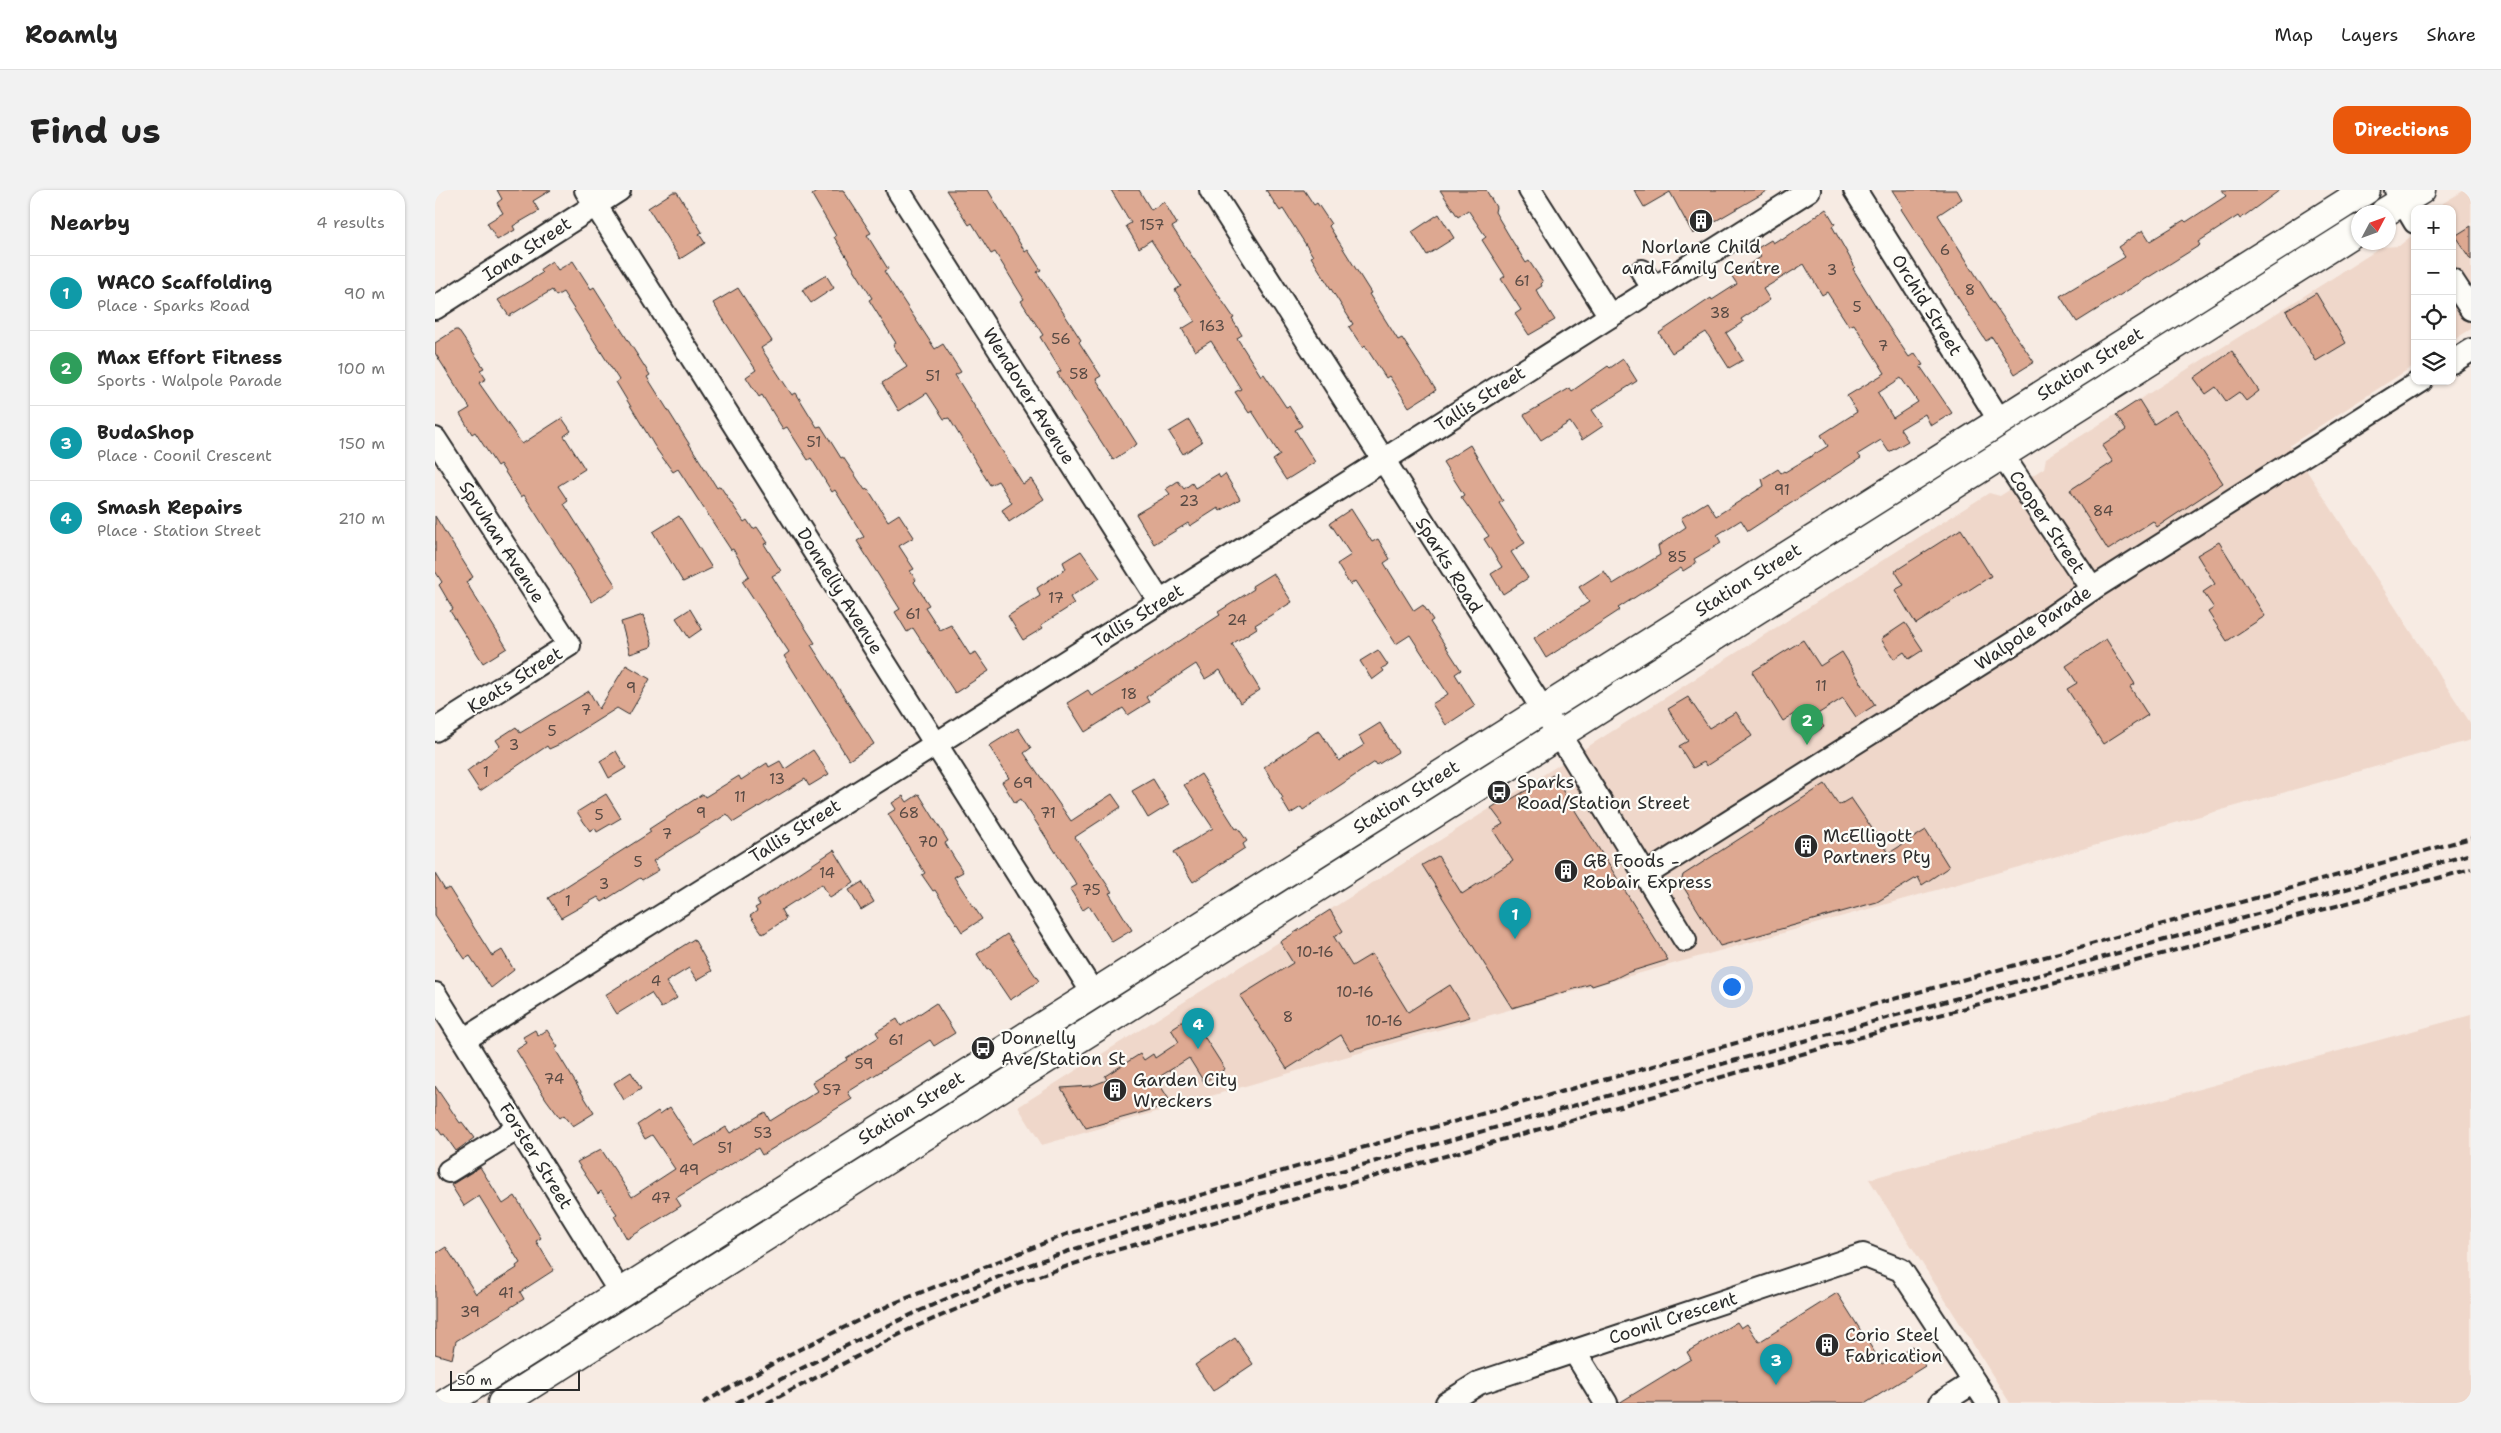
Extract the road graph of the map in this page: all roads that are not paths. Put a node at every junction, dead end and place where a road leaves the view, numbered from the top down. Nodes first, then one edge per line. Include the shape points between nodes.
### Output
1 (619, 190) edge
2 (898, 190) edge
3 (1211, 190) edge
4 (1530, 190) edge
5 (1809, 190) edge
6 (1855, 190) edge
7 (2366, 190) edge
8 (591, 197) edge
9 (2351, 234) edge
10 (2456, 286) edge
11 (435, 308) edge
12 (2471, 309) edge
13 (1611, 316) junction
14 (2471, 350) edge
15 (2456, 359) edge
16 (2415, 385) edge
17 (2000, 421) junction
18 (435, 439) edge
19 (2002, 455) junction
20 (1383, 461) junction
21 (2092, 589) junction
22 (1160, 602) junction
23 (569, 645) joint
24 (1543, 711) junction
25 (435, 730) edge
26 (1559, 735) junction
27 (936, 744) junction
28 (1645, 875) junction
29 (1685, 940) dead end
30 (1093, 993) junction
31 (435, 994) edge
32 (465, 1039) junction
33 (518, 1128) junction
34 (449, 1171) dead end
35 (620, 1292) junction
36 (636, 1320) junction
37 (1573, 1351) junction
38 (1974, 1382) junction
39 (446, 1403) edge
40 (502, 1403) edge
41 (1447, 1403) edge
42 (1606, 1403) edge
43 (1941, 1403) edge
44 (1988, 1403) edge

1 - 8 street, Iona Street
2 - 22 street, Wendover Avenue
3 - 20 street, Sparks Road
4 - 13 street
5 - 13 street, Tallis Street via 1648,280
6 - 17 street, Orchid Street
7 - 17 main road, Station Street
8 - 11 street, Iona Street
8 - 27 street, Donnelly Avenue
9 - 19 main road, Station Street
10 - 12 street
13 - 20 street, Tallis Street
14 - 15 street
16 - 21 street, Walpole Parade
17 - 24 main road, Station Street
18 - 23 street, Spruhan Avenue
19 - 21 street, Cooper Street
19 - 26 main road, Station Street
20 - 22 street, Tallis Street
20 - 24 street, Sparks Road
21 - 28 street, Walpole Parade via 2023,637
22 - 27 street, Tallis Street
23 - 25 street, Keats Street
24 - 26 street, Sparks Road
24 - 30 main road, Station Street
26 - 28 street, Sparks Road
26 - 36 main road, Station Street
27 - 30 street, Donnelly Avenue
27 - 32 street, Tallis Street
28 - 29 street, Sparks Road
30 - 35 main road, Station Street
31 - 32 street, Forster Street
32 - 33 street, Forster Street
33 - 34 street
33 - 35 street, Forster Street
35 - 36 main road, Forster Street
35 - 39 main road, Station Street
36 - 40 main road, Station Street
37 - 38 street, Coonil Crescent via 1863,1255 1901,1270
37 - 41 street, Coonil Crescent via 1479,1382
37 - 42 street
38 - 43 street
38 - 44 street

